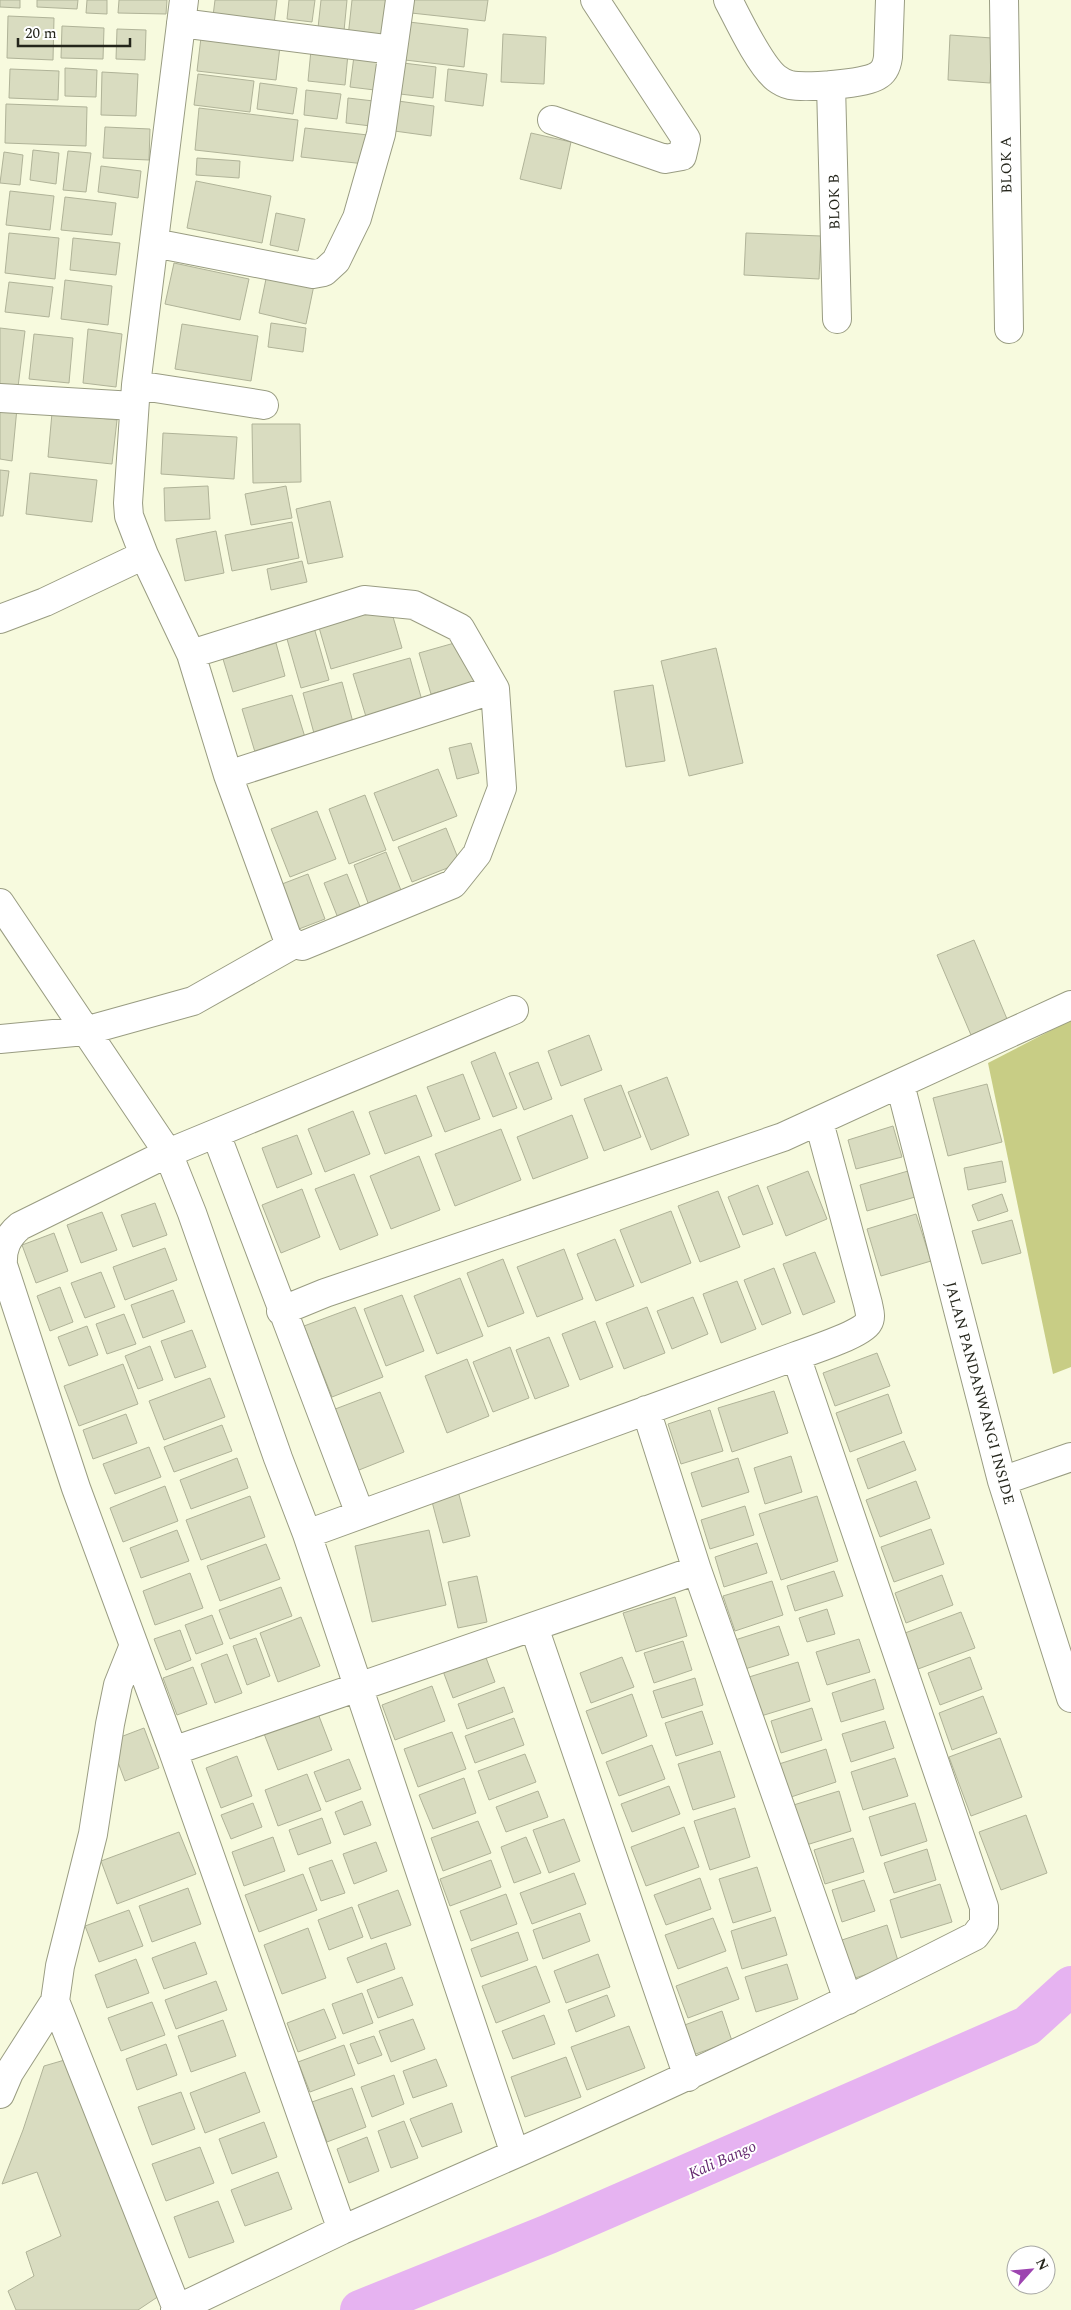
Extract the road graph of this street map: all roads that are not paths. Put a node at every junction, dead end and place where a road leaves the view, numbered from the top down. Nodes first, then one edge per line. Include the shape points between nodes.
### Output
1 (400, 0) edge
2 (595, 0) edge
3 (728, 0) edge
4 (890, 0) edge
5 (1004, 0) edge
6 (182, 12) edge
7 (393, 50) junction
8 (831, 85) junction
9 (552, 120) dead end
10 (154, 243) junction
11 (837, 319) dead end
12 (1009, 329) dead end
13 (135, 396) junction
14 (0, 398) edge
15 (264, 405) dead end
16 (144, 555) junction
17 (0, 619) edge
18 (192, 654) junction
19 (495, 689) junction
20 (228, 775) junction
21 (0, 903) edge
22 (294, 944) junction
23 (1071, 1005) edge
24 (514, 1010) dead end
25 (85, 1031) junction
26 (0, 1039) edge
27 (900, 1084) junction
28 (819, 1122) junction
29 (216, 1134) junction
30 (168, 1153) junction
31 (281, 1311) junction
32 (796, 1356) junction
33 (646, 1410) junction
34 (1071, 1457) edge
35 (1002, 1481) junction
36 (360, 1514) junction
37 (307, 1534) junction
38 (697, 1570) junction
39 (534, 1627) junction
40 (134, 1645) junction
41 (358, 1688) junction
42 (1071, 1698) edge
43 (173, 1751) junction
44 (848, 2000) junction
45 (55, 2001) junction
46 (688, 2077) junction
47 (0, 2094) edge
48 (515, 2154) junction
49 (342, 2230) junction
50 (176, 2310) edge

1 - 7 street
2 - 9 street via 686,139 682,156 665,159
3 - 8 street via 765,66 776,78 789,85
4 - 8 street via 887,66 873,78
5 - 12 street, BLOK A
6 - 7 street
6 - 10 street
7 - 10 street via 380,134 357,218 336,260 324,272 313,274
8 - 11 street, BLOK B
10 - 13 street
13 - 14 street
13 - 15 street
13 - 16 street via 128,503
16 - 17 street via 45,602
16 - 18 street
18 - 19 street via 364,600 414,605 460,628
18 - 20 street
19 - 20 street
19 - 22 street via 502,788 477,854 453,884 302,946
20 - 22 street via 286,937
21 - 25 street
22 - 25 street via 193,1001
23 - 27 street
24 - 29 street
25 - 26 street
25 - 30 street
27 - 28 street
27 - 35 street, JALAN PANDANWANGI INSIDE
28 - 31 street via 774,1141 325,1292
28 - 32 street via 870,1318 867,1325 857,1332
29 - 30 street
29 - 31 street
30 - 37 street
30 - 40 street via 20,1226 2,1251 3,1265 76,1488
31 - 36 street
32 - 33 street
32 - 44 street via 985,1915 982,1929 975,1936
33 - 36 street
33 - 38 street
34 - 35 street
35 - 42 street, JALAN PANDANWANGI INSIDE
36 - 37 street
37 - 41 street
38 - 39 street
38 - 44 street
39 - 41 street
39 - 46 street
40 - 43 street
40 - 45 street via 118,1685 93,1834 60,1966
41 - 43 street
41 - 48 street
43 - 49 street
44 - 46 street
45 - 47 street via 9,2073
45 - 50 street
46 - 48 street
48 - 49 street
49 - 50 street

